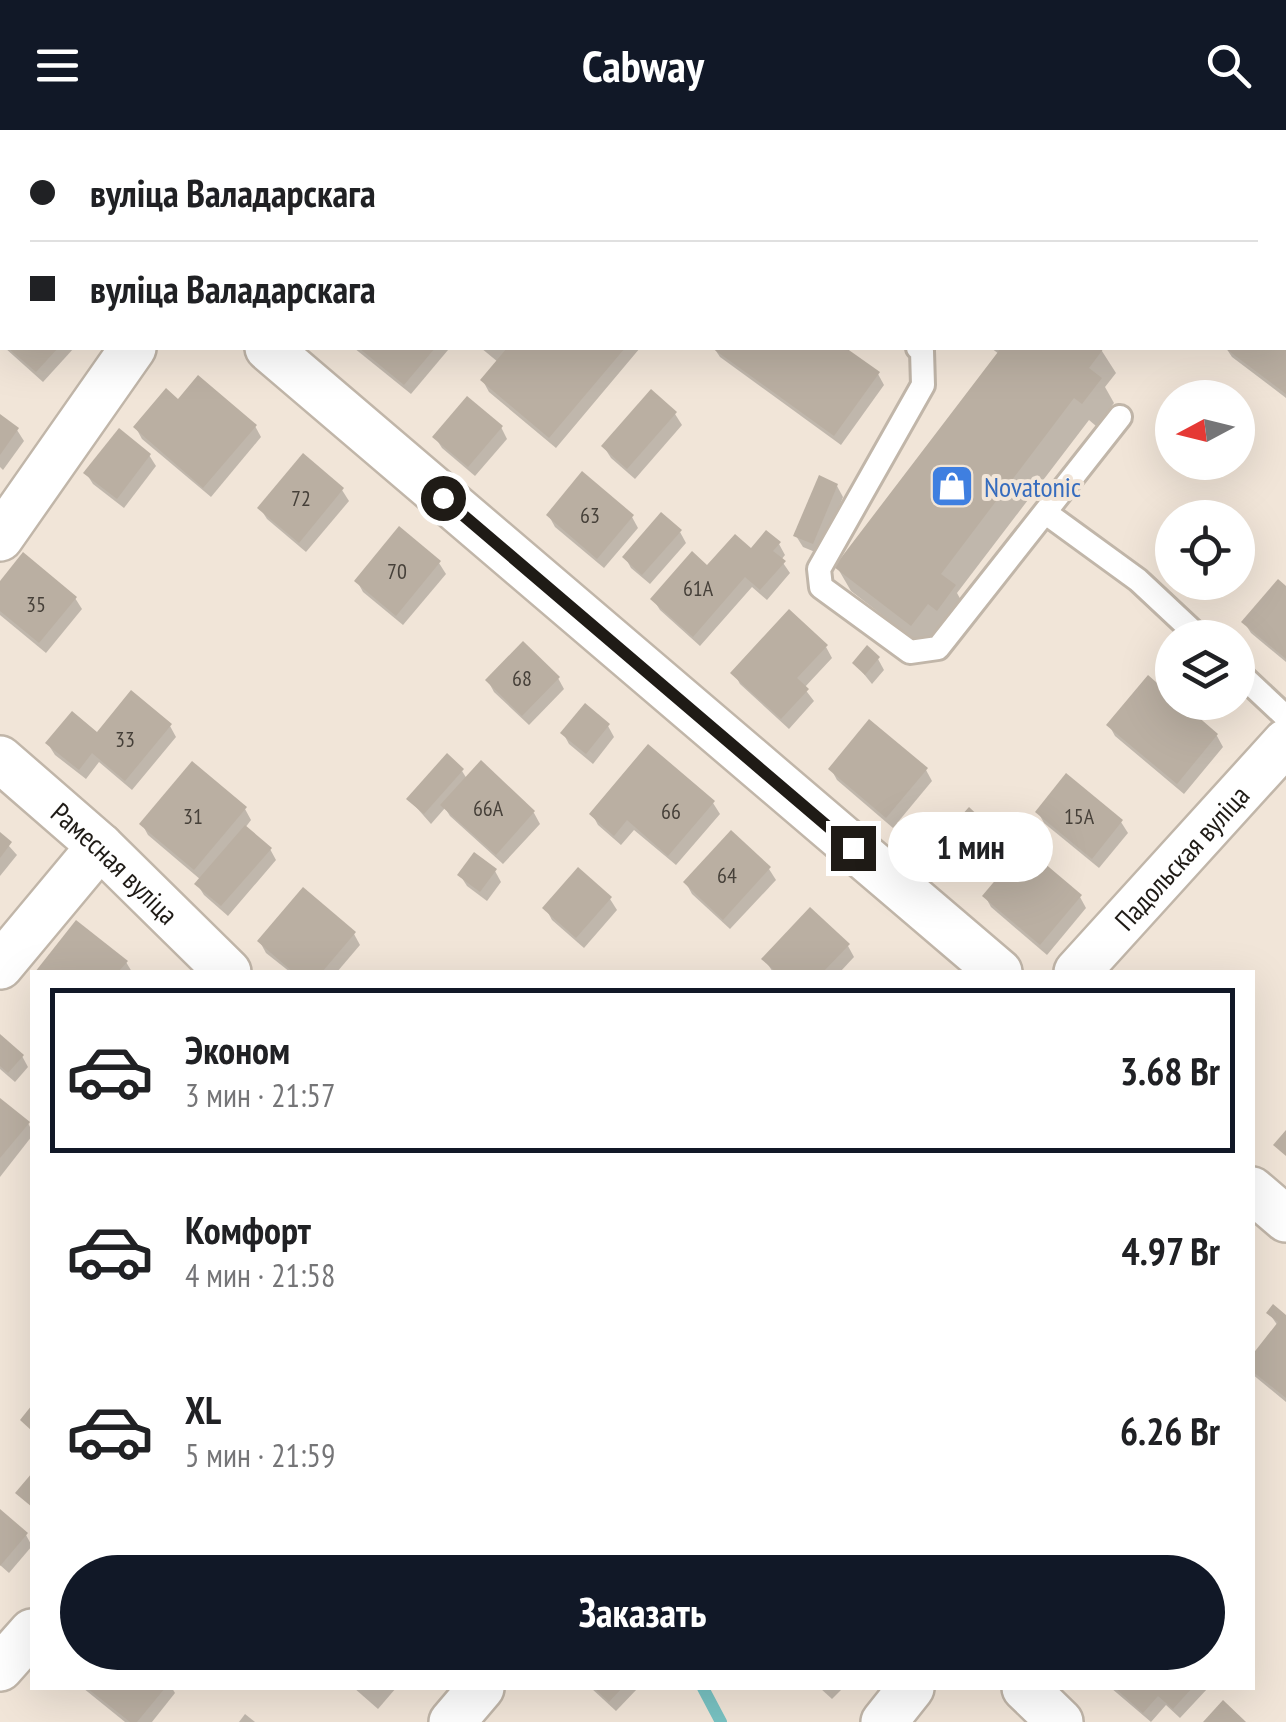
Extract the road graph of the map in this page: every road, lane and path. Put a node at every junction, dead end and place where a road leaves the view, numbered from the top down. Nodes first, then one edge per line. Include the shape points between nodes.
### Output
1 (131, 350) edge
2 (270, 350) edge
3 (921, 350) edge
4 (1120, 416) dead end
5 (1046, 512) junction
6 (0, 538) edge
7 (1181, 620) edge
8 (1255, 688) edge
9 (1286, 717) edge
10 (1286, 742) edge
11 (0, 758) edge
12 (100, 846) junction
13 (0, 966) edge
14 (226, 970) edge
15 (997, 970) edge
16 (1079, 970) edge
17 (1255, 1193) edge
18 (1286, 1219) edge
19 (30, 1634) edge
20 (0, 1668) edge
21 (479, 1690) edge
22 (909, 1690) edge
23 (1027, 1690) edge
24 (452, 1722) edge
25 (884, 1722) edge
26 (1060, 1722) edge

1 - 6 street
2 - 15 street
3 - 5 lane via 924,386 819,569 821,587 910,652 938,648
4 - 5 lane
5 - 7 lane
8 - 9 lane
10 - 16 street, Падольская вуліца
11 - 12 street, Рамесная вуліца
12 - 13 street
12 - 14 street, Рамесная вуліца
17 - 18 street
19 - 20 street
21 - 24 street
22 - 25 street
23 - 26 street

